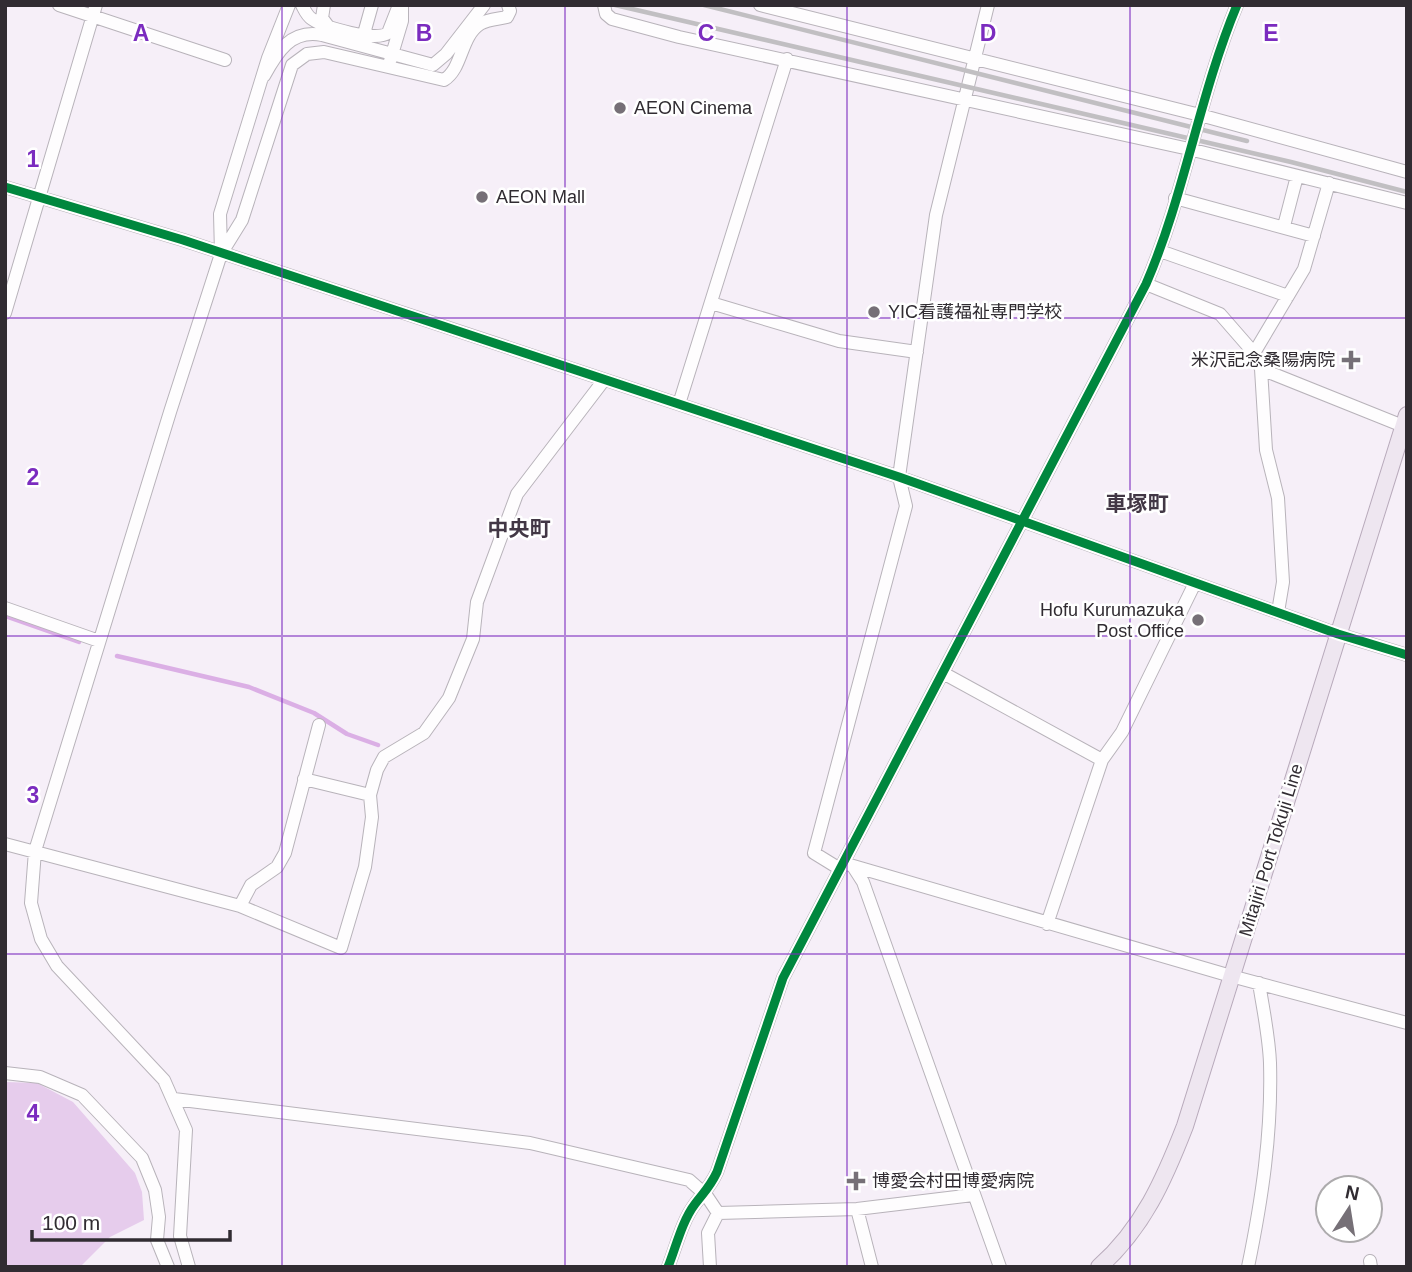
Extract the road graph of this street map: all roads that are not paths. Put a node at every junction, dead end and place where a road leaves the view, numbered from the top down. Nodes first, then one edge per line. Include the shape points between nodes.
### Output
1 (59, 5) edge
2 (289, 5) edge
3 (302, 5) edge
4 (324, 5) edge
5 (372, 5) edge
6 (400, 5) edge
7 (484, 5) edge
8 (508, 5) edge
9 (604, 5) edge
10 (760, 5) edge
11 (988, 5) edge
12 (1237, 5) edge
13 (95, 11) edge
14 (328, 26) junction
15 (369, 37) junction
16 (394, 55) junction
17 (787, 59) junction
18 (975, 59) junction
19 (225, 60) dead end
20 (381, 66) junction
21 (264, 76) junction
22 (964, 99) junction
23 (1200, 115) junction
24 (1189, 149) junction
25 (1407, 172) edge
26 (1297, 176) junction
27 (1329, 183) junction
28 (5, 187) edge
29 (1175, 198) junction
30 (37, 199) junction
31 (1407, 203) edge
32 (1284, 226) junction
33 (1314, 236) junction
34 (1160, 251) junction
35 (222, 254) junction
36 (1146, 284) junction
37 (1288, 296) junction
38 (711, 303) junction
39 (5, 313) edge
40 (916, 352) junction
41 (1255, 352) junction
42 (1261, 369) junction
43 (604, 380) junction
44 (680, 404) junction
45 (1405, 421) edge
46 (899, 477) junction
47 (1024, 520) junction
48 (1195, 583) junction
49 (5, 608) edge
50 (1278, 612) junction
51 (1338, 634) junction
52 (99, 641) junction
53 (1407, 655) edge
54 (943, 673) junction
55 (319, 725) dead end
56 (1102, 760) junction
57 (304, 779) junction
58 (370, 795) junction
59 (5, 844) edge
60 (35, 851) junction
61 (846, 867) junction
62 (240, 906) junction
63 (1047, 924) junction
64 (1231, 976) junction
65 (1259, 983) junction
66 (1407, 1023) edge
67 (5, 1073) edge
68 (174, 1099) junction
69 (706, 1195) junction
70 (973, 1195) junction
71 (857, 1209) junction
72 (718, 1213) junction
73 (168, 1267) edge
74 (189, 1267) edge
75 (668, 1267) edge
76 (710, 1267) edge
77 (872, 1267) edge
78 (1000, 1267) edge
79 (1099, 1267) edge
80 (1248, 1267) edge

1 - 13 street
2 - 21 street
3 - 14 street via 312,19
4 - 14 street via 321,18
5 - 15 street via 365,30
6 - 15 street via 385,36
6 - 16 street
7 - 16 street via 437,64 428,66
8 - 20 street via 507,17 477,27 444,80
9 - 17 street via 606,15 628,24
10 - 18 street
11 - 18 street
12 - 23 street via 1216,55
13 - 19 street
13 - 30 street
14 - 15 street
16 - 20 street
16 - 21 street via 306,34 281,48
17 - 22 street
17 - 38 street
18 - 22 street
18 - 23 street
20 - 35 street via 324,52 296,60 242,220
21 - 35 street via 220,214
22 - 24 street
22 - 40 street via 936,215
23 - 24 street
23 - 25 street
24 - 26 street
24 - 29 street
26 - 27 street
26 - 32 street
27 - 31 street
27 - 33 street
28 - 30 street
29 - 32 street
29 - 34 street
30 - 35 street
30 - 39 street
32 - 33 street
33 - 37 street via 1304,269
34 - 36 street
34 - 37 street
35 - 43 street
35 - 52 street
36 - 41 street via 1220,314
36 - 47 street
37 - 41 street
38 - 40 street via 839,341
38 - 44 street
40 - 46 street
41 - 42 street
42 - 45 street
42 - 50 street via 1266,450 1278,498 1283,582
43 - 44 street
43 - 58 street via 517,494 477,602 472,639 449,698 424,733 384,757
44 - 46 street
45 - 51 main road, Mitajiri Port Tokuji Line
46 - 47 street
46 - 61 street via 906,506 814,853
47 - 48 street
47 - 54 street
48 - 50 street
48 - 56 street via 1122,732
49 - 52 street
50 - 51 street
51 - 53 street
51 - 64 main road, Mitajiri Port Tokuji Line
52 - 60 street
54 - 56 street
54 - 61 street
55 - 57 street
56 - 63 street
57 - 58 street
57 - 62 street via 285,853 277,867 251,885
58 - 62 street via 372,817 365,867 341,948
59 - 60 street
60 - 62 street
60 - 68 street via 31,903 41,939 57,966 151,1064
61 - 63 street
61 - 69 street via 783,978
61 - 70 street via 863,882
63 - 64 street
64 - 65 street
64 - 79 main road, Mitajiri Port Tokuji Line via 1166,1176 1131,1233
65 - 66 street
65 - 80 street via 1270,1060 1270,1118 1266,1172
67 - 73 street via 40,1077 82,1096 142,1158 155,1190 157,1240
68 - 69 street via 530,1143 690,1180
68 - 74 street via 186,1130 180,1236
69 - 72 street
69 - 75 street via 696,1202
70 - 71 street
70 - 78 street
71 - 72 street
71 - 77 street
72 - 76 street via 708,1233

